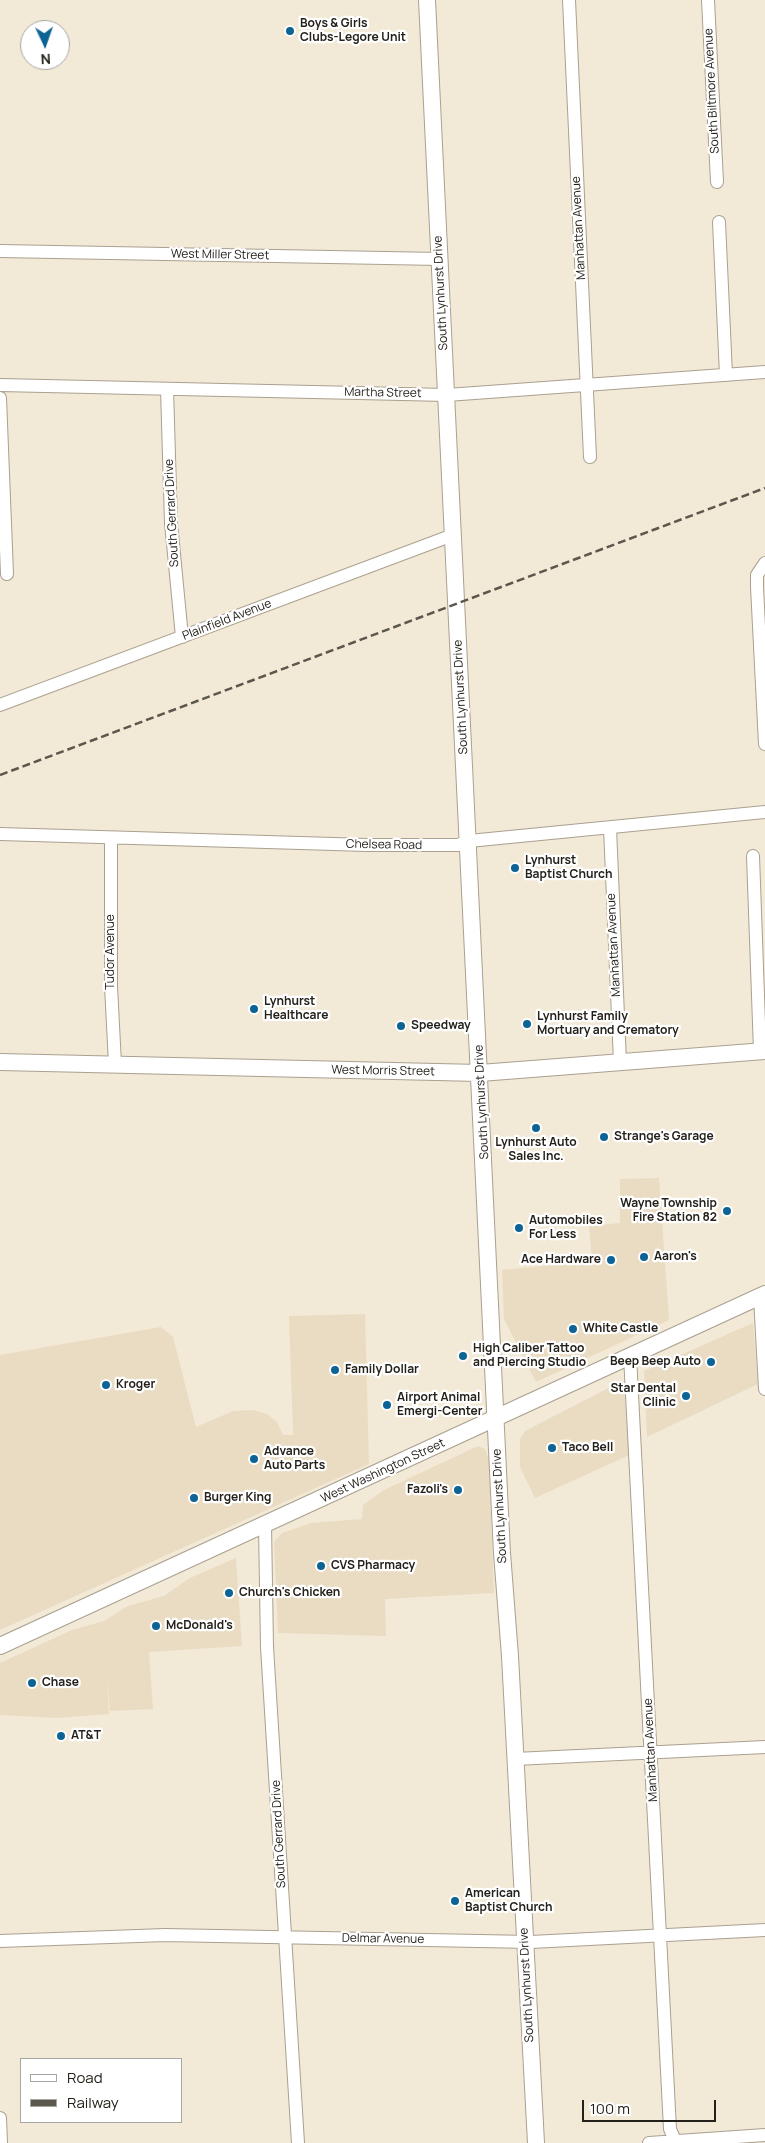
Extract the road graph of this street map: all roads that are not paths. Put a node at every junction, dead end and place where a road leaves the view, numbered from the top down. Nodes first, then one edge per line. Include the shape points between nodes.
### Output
1 (427, 0) edge
2 (569, 0) edge
3 (708, 0) edge
4 (717, 182) dead end
5 (719, 222) dead end
6 (0, 251) edge
7 (440, 259) junction
8 (765, 372) edge
9 (726, 375) junction
10 (0, 385) edge
11 (586, 386) junction
12 (166, 389) junction
13 (447, 395) junction
14 (0, 398) edge
15 (590, 457) dead end
16 (453, 535) junction
17 (763, 565) edge
18 (7, 574) dead end
19 (182, 637) junction
20 (0, 705) edge
21 (765, 744) edge
22 (765, 812) edge
23 (610, 828) junction
24 (0, 834) edge
25 (111, 839) junction
26 (469, 841) junction
27 (752, 856) dead end
28 (762, 1051) edge
29 (0, 1062) edge
30 (620, 1063) junction
31 (115, 1064) junction
32 (480, 1073) junction
33 (762, 1296) edge
34 (630, 1356) junction
35 (765, 1389) edge
36 (496, 1418) junction
37 (265, 1525) junction
38 (0, 1646) edge
39 (765, 1747) edge
40 (651, 1753) junction
41 (515, 1759) junction
42 (765, 1930) edge
43 (660, 1936) junction
44 (285, 1938) junction
45 (0, 1941) edge
46 (524, 1942) junction
47 (0, 2118) edge
48 (765, 2134) edge
49 (675, 2142) edge
50 (1, 2143) edge
51 (298, 2143) edge
52 (536, 2143) edge
53 (649, 2143) edge

1 - 7 main road, South Lynhurst Drive
2 - 11 street, Manhattan Avenue
3 - 4 street, South Biltmore Avenue
5 - 9 street
6 - 7 street, West Miller Street
7 - 13 main road, South Lynhurst Drive
8 - 9 street, Martha Street
9 - 11 street, Martha Street
10 - 12 street, Martha Street
11 - 13 street, Martha Street
11 - 15 street, Manhattan Avenue
12 - 13 street, Martha Street
12 - 19 street, South Gerrard Drive via 171,523
13 - 16 main road, South Lynhurst Drive
14 - 18 street
16 - 19 street, Plainfield Avenue
16 - 26 main road, South Lynhurst Drive
17 - 21 street via 757,575 757,587
19 - 20 street, Plainfield Avenue
22 - 23 street, Chelsea Road
23 - 26 street, Chelsea Road
23 - 30 street, Manhattan Avenue
24 - 25 street, Chelsea Road
25 - 26 street, Chelsea Road via 412,846 458,845
25 - 31 street, Tudor Avenue via 111,986
26 - 32 main road, South Lynhurst Drive
27 - 28 street
28 - 30 main road, West Morris Street
29 - 31 main road, West Morris Street
30 - 32 main road, West Morris Street
31 - 32 main road, West Morris Street
32 - 36 main road, South Lynhurst Drive
33 - 34 main road, West Washington Street
33 - 35 street
34 - 36 main road, West Washington Street
34 - 40 street, Manhattan Avenue
36 - 37 main road, West Washington Street
36 - 41 main road, South Lynhurst Drive
37 - 38 main road, West Washington Street
37 - 44 street, South Gerrard Drive via 268,1647
39 - 40 street
40 - 41 street
40 - 43 street, Manhattan Avenue
41 - 46 main road, South Lynhurst Drive
42 - 43 street, Delmar Avenue
43 - 46 street, Delmar Avenue
43 - 49 street, Manhattan Avenue via 670,2129
44 - 45 street, Delmar Avenue via 165,1936
44 - 46 street, Delmar Avenue
44 - 51 street, South Gerrard Drive
46 - 52 main road, South Lynhurst Drive
47 - 50 street
48 - 49 street
49 - 53 street

